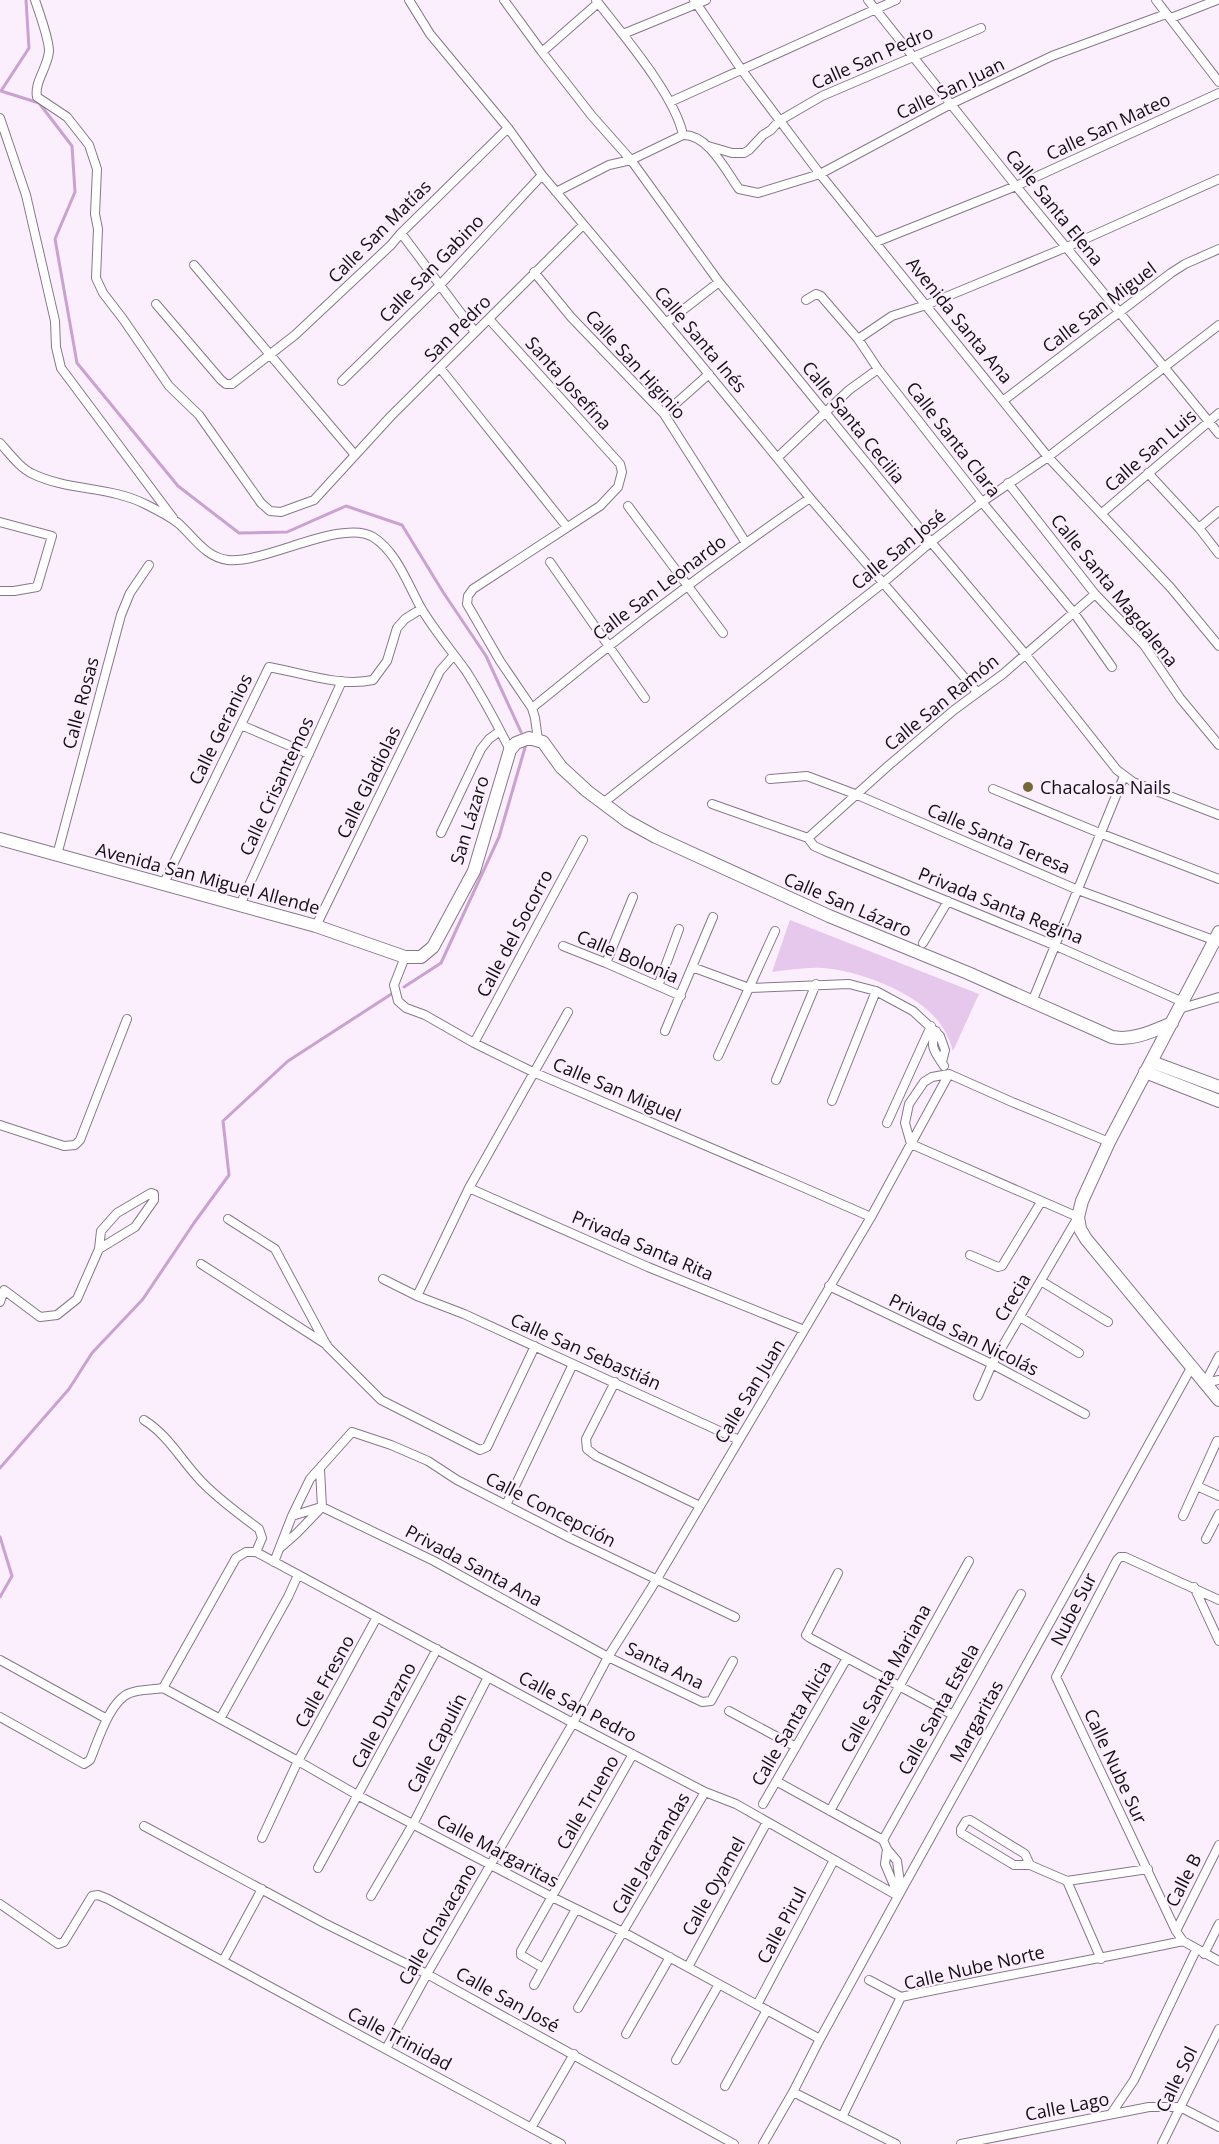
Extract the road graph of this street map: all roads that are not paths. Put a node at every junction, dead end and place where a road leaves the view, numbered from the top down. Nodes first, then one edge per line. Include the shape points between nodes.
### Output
1 (35, 0) edge
2 (409, 0) edge
3 (504, 0) edge
4 (706, 0) edge
5 (868, 0) edge
6 (896, 0) edge
7 (1156, 0) edge
8 (1217, 0) edge
9 (597, 2) edge
10 (695, 2) edge
11 (875, 9) junction
12 (1168, 16) junction
13 (981, 28) dead end
14 (623, 34) junction
15 (542, 52) junction
16 (914, 57) junction
17 (741, 69) junction
18 (1219, 82) edge
19 (1219, 93) edge
20 (670, 102) junction
21 (951, 104) junction
22 (0, 118) edge
23 (779, 121) junction
24 (508, 128) junction
25 (683, 135) junction
26 (708, 146) junction
27 (631, 160) junction
28 (820, 174) junction
29 (542, 175) junction
30 (1219, 179) edge
31 (1016, 186) junction
32 (556, 192) junction
33 (583, 225) junction
34 (401, 233) junction
35 (876, 242) junction
36 (1067, 247) junction
37 (1219, 249) edge
38 (194, 265) dead end
39 (534, 273) junction
40 (719, 282) junction
41 (440, 285) junction
42 (806, 300) dead end
43 (156, 304) dead end
44 (926, 305) junction
45 (1119, 313) junction
46 (489, 319) junction
47 (666, 323) junction
48 (1219, 325) edge
49 (476, 333) junction
50 (858, 339) junction
51 (271, 355) junction
52 (440, 368) junction
53 (1165, 368) junction
54 (878, 369) junction
55 (709, 374) junction
56 (342, 381) dead end
57 (1004, 400) junction
58 (824, 412) junction
59 (1219, 413) edge
60 (664, 414) junction
61 (1209, 421) junction
62 (1219, 434) edge
63 (0, 443) edge
64 (355, 455) junction
65 (778, 457) junction
66 (1048, 457) junction
67 (1148, 473) junction
68 (1008, 483) junction
69 (810, 498) junction
70 (982, 502) junction
71 (628, 506) dead end
72 (1219, 511) edge
73 (1102, 513) junction
74 (0, 522) edge
75 (177, 523) junction
76 (567, 527) junction
77 (1199, 528) junction
78 (931, 542) junction
79 (746, 543) junction
80 (1219, 554) edge
81 (550, 562) dead end
82 (149, 565) dead end
83 (883, 583) junction
84 (686, 586) junction
85 (0, 591) edge
86 (1095, 594) junction
87 (421, 609) junction
88 (1074, 613) junction
89 (723, 633) dead end
90 (609, 645) junction
91 (1219, 646) edge
92 (454, 655) junction
93 (1026, 655) junction
94 (1112, 667) dead end
95 (342, 681) junction
96 (977, 692) junction
97 (645, 698) dead end
98 (532, 708) junction
99 (241, 725) junction
100 (500, 731) junction
101 (529, 740) junction
102 (1219, 745) edge
103 (510, 750) junction
104 (309, 754) junction
105 (1124, 776) junction
106 (770, 779) dead end
107 (993, 789) dead end
108 (855, 794) junction
109 (603, 803) junction
110 (712, 804) dead end
111 (1219, 814) edge
112 (441, 833) dead end
113 (1102, 834) junction
114 (808, 838) junction
115 (0, 839) edge
116 (582, 840) dead end
117 (57, 855) junction
118 (1219, 879) edge
119 (164, 885) junction
120 (1078, 890) junction
121 (633, 897) dead end
122 (948, 901) junction
123 (240, 905) junction
124 (713, 917) dead end
125 (316, 926) junction
126 (679, 929) dead end
127 (775, 931) dead end
128 (1218, 938) edge
129 (923, 943) dead end
130 (1054, 945) junction
131 (563, 946) dead end
132 (405, 957) junction
133 (606, 963) junction
134 (692, 967) junction
135 (816, 984) junction
136 (657, 986) junction
137 (749, 988) junction
138 (876, 992) junction
139 (681, 996) junction
140 (1219, 997) edge
141 (1032, 1002) junction
142 (1181, 1006) junction
143 (568, 1012) dead end
144 (127, 1019) dead end
145 (1172, 1023) junction
146 (933, 1028) junction
147 (665, 1031) dead end
148 (474, 1043) junction
149 (718, 1056) dead end
150 (1149, 1067) junction
151 (534, 1072) junction
152 (949, 1074) junction
153 (776, 1080) dead end
154 (1219, 1087) edge
155 (832, 1101) dead end
156 (1219, 1101) edge
157 (886, 1123) dead end
158 (0, 1125) edge
159 (1109, 1142) junction
160 (911, 1144) junction
161 (469, 1188) junction
162 (1041, 1202) junction
163 (871, 1217) junction
164 (1078, 1217) junction
165 (228, 1219) dead end
166 (99, 1249) junction
167 (970, 1255) dead end
168 (201, 1264) dead end
169 (383, 1280) dead end
170 (1041, 1281) junction
171 (829, 1286) junction
172 (2, 1289) edge
173 (417, 1296) junction
174 (0, 1302) edge
175 (1020, 1317) junction
176 (1108, 1322) dead end
177 (804, 1330) junction
178 (327, 1346) junction
179 (534, 1346) junction
180 (1079, 1353) dead end
181 (1219, 1356) edge
182 (573, 1364) junction
183 (992, 1365) junction
184 (1191, 1368) junction
185 (1219, 1380) edge
186 (615, 1383) junction
187 (1205, 1383) junction
188 (978, 1396) dead end
189 (1219, 1400) edge
190 (1084, 1414) dead end
191 (144, 1420) dead end
192 (739, 1440) junction
193 (1217, 1441) dead end
194 (320, 1470) junction
195 (1197, 1486) junction
196 (1219, 1496) edge
197 (506, 1505) junction
198 (700, 1506) junction
199 (322, 1507) junction
200 (1219, 1514) edge
201 (292, 1516) junction
202 (1183, 1516) dead end
203 (1206, 1539) dead end
204 (278, 1549) junction
205 (256, 1552) junction
206 (969, 1561) dead end
207 (274, 1562) junction
208 (838, 1573) dead end
209 (298, 1575) junction
210 (657, 1579) junction
211 (1194, 1587) junction
212 (1021, 1594) dead end
213 (1219, 1600) edge
214 (378, 1617) junction
215 (735, 1617) dead end
216 (1219, 1641) edge
217 (437, 1649) junction
218 (609, 1657) junction
219 (847, 1658) junction
220 (0, 1660) edge
221 (733, 1661) dead end
222 (488, 1677) junction
223 (1056, 1677) joint
224 (899, 1686) junction
225 (162, 1688) junction
226 (729, 1710) dead end
227 (953, 1715) junction
228 (0, 1717) edge
229 (107, 1719) junction
230 (220, 1719) junction
231 (573, 1723) junction
232 (796, 1747) junction
233 (633, 1754) junction
234 (298, 1761) junction
235 (776, 1781) junction
236 (705, 1792) junction
237 (359, 1796) junction
238 (763, 1804) dead end
239 (830, 1811) junction
240 (767, 1822) junction
241 (413, 1824) junction
242 (144, 1826) dead end
243 (262, 1838) dead end
244 (883, 1840) junction
245 (1219, 1845) edge
246 (834, 1860) junction
247 (490, 1864) junction
248 (1030, 1865) junction
249 (318, 1868) dead end
250 (1148, 1869) junction
251 (1067, 1881) junction
252 (262, 1890) junction
253 (899, 1893) junction
254 (371, 1896) dead end
255 (552, 1896) junction
256 (0, 1904) edge
257 (576, 1909) junction
258 (1219, 1924) edge
259 (1176, 1931) junction
260 (623, 1932) junction
261 (1183, 1941) junction
262 (1200, 1952) junction
263 (670, 1957) junction
264 (1101, 1959) junction
265 (222, 1961) junction
266 (1219, 1961) edge
267 (688, 1967) junction
268 (543, 1968) junction
269 (426, 1974) junction
270 (869, 1980) dead end
271 (534, 1984) dead end
272 (719, 1984) junction
273 (901, 1997) junction
274 (758, 2005) junction
275 (578, 2008) dead end
276 (767, 2010) junction
277 (1219, 2029) edge
278 (626, 2034) dead end
279 (820, 2039) junction
280 (386, 2049) junction
281 (574, 2054) junction
282 (676, 2060) dead end
283 (725, 2086) dead end
284 (793, 2092) junction
285 (1180, 2107) junction
286 (1110, 2115) junction
287 (842, 2117) junction
288 (1219, 2127) edge
289 (531, 2128) junction
290 (561, 2144) edge
291 (734, 2144) edge
292 (762, 2144) edge
293 (896, 2144) edge
294 (961, 2144) edge
295 (1162, 2144) edge

1 - 64 street, San Pedro via 49,51 36,89 38,97 67,117 89,145 97,169 96,278 103,293 169,386 199,415 270,511 281,512 314,500
2 - 24 street, Calle Santa Inés via 430,34
3 - 15 street, Calle Santa Cecilia
4 - 10 street
5 - 11 street, Calle Santa Elena
6 - 11 street
7 - 12 street
8 - 12 street, Calle San Juan
9 - 14 street
9 - 15 street
10 - 14 street
10 - 17 street, Avenida Santa Ana
11 - 16 street, Calle Santa Elena
11 - 17 street
12 - 18 street
12 - 21 street, Calle San Juan via 1052,56
13 - 16 street, Calle San Pedro
14 - 20 street
15 - 27 street, Calle Santa Cecilia
16 - 21 street, Calle Santa Elena
16 - 23 street, Calle San Pedro via 822,96
17 - 20 street
17 - 23 street, Avenida Santa Ana
19 - 31 street, Calle San Mateo
20 - 25 street
21 - 28 street, Calle San Juan
21 - 31 street, Calle Santa Elena
22 - 75 street via 26,195 55,321 61,368
23 - 26 street, Calle San Pedro via 744,153
23 - 28 street, Avenida Santa Ana
24 - 29 street, Calle Santa Inés
24 - 34 street, Calle San Matías
25 - 26 street via 698,137
25 - 27 street
26 - 28 street, Calle San Juan via 739,189 750,193
27 - 32 street via 609,165
27 - 40 street, Calle Santa Cecilia
28 - 35 street, Avenida Santa Ana
29 - 32 street, Calle Santa Inés
29 - 41 street, Calle San Gabino
30 - 36 street
31 - 35 street, Calle San Mateo
31 - 36 street, Calle Santa Elena
32 - 33 street, Calle Santa Inés
33 - 39 street, San Pedro
33 - 47 street, Calle Santa Inés
34 - 41 street
34 - 51 street, Calle San Matías
35 - 44 street, Avenida Santa Ana
36 - 44 street
36 - 45 street, Calle Santa Elena
37 - 45 street, Calle San Miguel via 1185,264
38 - 51 street
39 - 46 street, San Pedro
39 - 60 street, Calle San Higinio
40 - 47 street
40 - 58 street, Calle Santa Cecilia
41 - 49 street
41 - 56 street, Calle San Gabino
42 - 50 street, Calle Santa Clara via 816,294 821,296
43 - 51 street, Calle San Matías via 226,384 232,384
44 - 50 street via 892,316
44 - 57 street, Avenida Santa Ana
45 - 53 street, Calle Santa Elena
45 - 57 street, Calle San Miguel
46 - 49 street, San Pedro
46 - 76 street, Santa Josefina via 620,464 618,488 600,506
47 - 55 street, Calle Santa Inés
48 - 53 street, Calle San José
49 - 52 street, San Pedro
50 - 54 street, Calle Santa Clara
51 - 64 street
52 - 64 street, San Pedro
52 - 76 street
53 - 61 street, Calle Santa Elena
53 - 66 street, Calle San José
54 - 58 street
54 - 70 street, Calle Santa Clara
55 - 60 street
55 - 65 street, Calle Santa Inés
57 - 66 street, Avenida Santa Ana
58 - 65 street
58 - 78 street, Calle Santa Cecilia
59 - 61 street, Calle San Luis
60 - 79 street, Calle San Higinio
61 - 62 street, Calle Santa Elena
61 - 67 street, Calle San Luis
63 - 75 street via 31,474 125,496
65 - 69 street, Calle Santa Inés
66 - 68 street, Calle San José
66 - 73 street, Avenida Santa Ana
67 - 73 street, Calle San Luis
67 - 77 street
68 - 70 street, Calle San José
68 - 86 street, Calle Santa Magdalena
69 - 79 street, Calle San Leonardo
69 - 83 street, Calle Santa Inés
70 - 78 street, Calle San José
70 - 88 street, Calle Santa Clara
71 - 84 street
72 - 77 street
73 - 91 street, Avenida Santa Ana
74 - 85 street via 52,536 37,587
75 - 87 street via 208,553 228,560 340,534 359,532 372,536 397,565
76 - 98 street via 468,596 467,604 473,615
77 - 80 street
78 - 83 street, Calle San José
78 - 93 street, Calle Santa Cecilia
79 - 84 street, Calle San Leonardo
81 - 90 street
82 - 117 street, Calle Rosas via 121,615
83 - 96 street, Calle Santa Inés
83 - 109 street, Calle San José
84 - 89 street
84 - 90 street, Calle San Leonardo
86 - 88 street, Calle San Ramón
86 - 102 street, Calle Santa Magdalena via 1144,645
87 - 92 street
87 - 95 street, Calle Geranios via 397,628 387,661 373,680
88 - 93 street, Calle San Ramón
88 - 94 street, Calle Santa Clara
90 - 97 street
90 - 98 street, Calle San Leonardo
92 - 100 street
92 - 125 street, Calle Gladiolas via 440,671
93 - 96 street, Calle San Ramón
93 - 105 street, Calle Santa Cecilia
95 - 99 street, Calle Geranios via 268,667
95 - 104 street, Calle Crisantemos
96 - 108 street, Calle San Ramón
98 - 101 street via 536,718
99 - 104 street
99 - 119 street, Calle Geranios
100 - 103 street
100 - 112 street via 480,749
101 - 103 main road
101 - 109 main road, Calle San Lázaro via 547,746 561,767
103 - 132 main road, San Lázaro via 474,871 433,947 421,957
104 - 123 street, Calle Crisantemos
105 - 111 street, Calle Santa Cecilia
105 - 113 street
106 - 108 street, Calle Santa Teresa via 807,776
107 - 113 street
108 - 114 street, Calle San Ramón
108 - 120 street, Calle Santa Teresa
109 - 141 main road, Calle San Lázaro via 666,842
110 - 114 street, Privada Santa Regina
113 - 118 street
113 - 120 street
114 - 122 street, Privada Santa Regina via 814,846
115 - 117 main road, Avenida San Miguel Allende
116 - 148 street, Calle del Socorro
117 - 119 main road, Avenida San Miguel Allende
119 - 123 main road, Avenida San Miguel Allende
120 - 128 street, Calle Santa Teresa
120 - 130 street
121 - 133 street
122 - 129 street
122 - 130 street, Privada Santa Regina
123 - 125 main road, Avenida San Miguel Allende
124 - 134 street
125 - 132 main road, Avenida San Miguel Allende
126 - 136 street
127 - 137 street
128 - 142 main road
130 - 141 street
130 - 142 street, Privada Santa Regina
131 - 133 street, Calle Bolonia
132 - 148 street, Calle San Miguel via 394,985 398,1002
133 - 136 street, Calle Bolonia
134 - 137 street
134 - 139 street
135 - 137 street
135 - 138 street via 849,984
135 - 153 street
136 - 139 street, Calle Bolonia
137 - 149 street
138 - 146 street via 913,1011
138 - 155 street
139 - 147 street
140 - 142 street
141 - 145 main road, Calle San Lázaro via 1122,1039
142 - 145 main road
143 - 151 street
144 - 158 street via 75,1145 64,1146
145 - 150 main road
146 - 152 street via 935,1053
146 - 157 street
148 - 151 street, Calle San Miguel
150 - 154 main road
150 - 156 main road
150 - 159 main road
151 - 161 street
151 - 163 street, Calle San Miguel
152 - 159 street
152 - 160 street, Calle San Juan
152 - 160 street via 924,1082 909,1104 905,1123
159 - 164 main road
160 - 162 street
160 - 163 street, Calle San Juan
161 - 173 street
161 - 177 street, Privada Santa Rita
162 - 164 street
162 - 167 street via 1002,1266
163 - 171 street, Calle San Juan
164 - 170 street, Crecia
164 - 184 main road via 1086,1239
165 - 178 street via 275,1249
166 - 166 street via 135,1227 154,1194 117,1213 101,1231
166 - 172 street via 77,1299 57,1315 40,1317
168 - 178 street
169 - 173 street, Calle San Sebastián
170 - 175 street, Crecia
170 - 176 street
171 - 177 street, Calle San Juan
171 - 183 street, Privada San Nicolás
172 - 174 street
173 - 179 street, Calle San Sebastián
175 - 180 street
175 - 183 street, Crecia
177 - 192 street, Calle San Juan
178 - 179 street via 381,1400 480,1449 487,1447
179 - 182 street, Calle San Sebastián
181 - 187 street
182 - 186 street, Calle San Sebastián
182 - 197 street
183 - 188 street, Crecia
183 - 190 street, Privada San Nicolás
184 - 187 main road
184 - 253 street, Margaritas
185 - 187 street
186 - 192 street, Calle San Sebastián
186 - 198 street via 586,1439 587,1449
187 - 189 main road
191 - 205 street via 159,1430 203,1483 259,1529 262,1538
192 - 198 street, Calle San Juan
193 - 195 street
194 - 197 street, Calle Concepción via 351,1432 428,1461
194 - 199 street
194 - 201 street via 310,1479
195 - 196 street
195 - 202 street
197 - 210 street, Calle Concepción
198 - 210 street, Calle San Juan
199 - 201 street
199 - 204 street
199 - 218 street, Privada Santa Ana via 434,1561
200 - 203 street
201 - 204 street
204 - 207 street
205 - 207 street, Calle San Pedro
205 - 225 street via 236,1558
206 - 224 street, Calle Santa Mariana
207 - 209 street, Calle San Pedro
208 - 219 street via 807,1635
209 - 214 street, Calle San Pedro
209 - 230 street
210 - 215 street, Calle Concepción
210 - 218 street, Calle San Juan
211 - 213 street
211 - 216 street
211 - 223 street, Nube Sur via 1120,1557
212 - 227 street, Calle Santa Estela
214 - 217 street, Calle San Pedro
214 - 234 street, Calle Fresno
217 - 222 street, Calle San Pedro
217 - 237 street, Calle Durazno
218 - 221 street, Santa Ana via 707,1703
218 - 231 street, Calle San Juan
219 - 224 street
219 - 232 street, Calle Santa Alicia
220 - 229 street
222 - 231 street, Calle San Pedro
222 - 241 street, Calle Capulín
223 - 250 street, Calle Nube Sur
224 - 227 street
224 - 239 street, Calle Santa Mariana
225 - 229 street via 129,1693
225 - 230 street, Calle Margaritas
226 - 232 street
227 - 244 street, Calle Santa Estela
228 - 229 street via 84,1764 90,1760
230 - 234 street, Calle Margaritas
231 - 233 street, Calle San Pedro
231 - 247 street, Calle Chavacano
232 - 235 street, Calle Santa Alicia
233 - 236 street, Calle San Pedro
233 - 255 street, Calle Trueno
234 - 237 street, Calle Margaritas
234 - 243 street, Calle Fresno
235 - 238 street, Calle Santa Alicia
235 - 239 street
236 - 240 street, Calle San Pedro
236 - 260 street, Calle Jacarandas
237 - 241 street, Calle Margaritas
237 - 249 street, Calle Durazno
239 - 244 street
240 - 246 street, Calle San Pedro
240 - 267 street, Calle Oyamel
241 - 247 street, Calle Margaritas
241 - 254 street, Calle Capulín
242 - 252 street, Calle San José
244 - 253 street via 887,1849 885,1864
245 - 259 street, Calle B
246 - 253 street, Calle San Pedro
246 - 274 street, Calle Pirul
247 - 255 street, Calle Margaritas
247 - 269 street, Calle Chavacano
248 - 248 street via 1014,1865 961,1833 961,1829 970,1820 1025,1854
248 - 251 street
250 - 251 street
250 - 259 street, Calle Nube Sur
251 - 264 street
252 - 265 street
252 - 269 street, Calle San José
253 - 279 street, Margaritas
255 - 257 street, Calle Margaritas
255 - 268 street, Calle Trueno via 520,1951
256 - 265 street, Calle Trinidad via 58,1944 64,1942 92,1896 98,1895
257 - 260 street, Calle Margaritas
257 - 268 street
258 - 262 street
259 - 261 street, Calle Nube Sur
260 - 263 street, Calle Margaritas
260 - 275 street, Calle Jacarandas
261 - 262 street
261 - 264 street, Calle Nube Norte
262 - 266 street
262 - 286 street via 1134,2080
263 - 267 street, Calle Margaritas
263 - 278 street
264 - 273 street, Calle Nube Norte
265 - 280 street, Calle Trinidad
267 - 272 street, Calle Margaritas
268 - 271 street
269 - 280 street, Calle Chavacano
269 - 281 street, Calle San José
270 - 273 street
272 - 274 street, Calle Margaritas
272 - 282 street
273 - 287 street, Calle Nube Norte
274 - 276 street, Calle Margaritas
276 - 279 street, Calle Margaritas
276 - 283 street
277 - 285 street, Calle Sol
279 - 284 street, Margaritas
280 - 289 street, Calle Trinidad
281 - 289 street
281 - 291 street, Calle San José
284 - 287 street
284 - 292 street, Margaritas
285 - 286 street, Calle Lago via 1149,2107
285 - 288 street
285 - 295 street, Calle Sol
286 - 294 street, Calle Lago
287 - 293 street
289 - 290 street, Calle Trinidad

